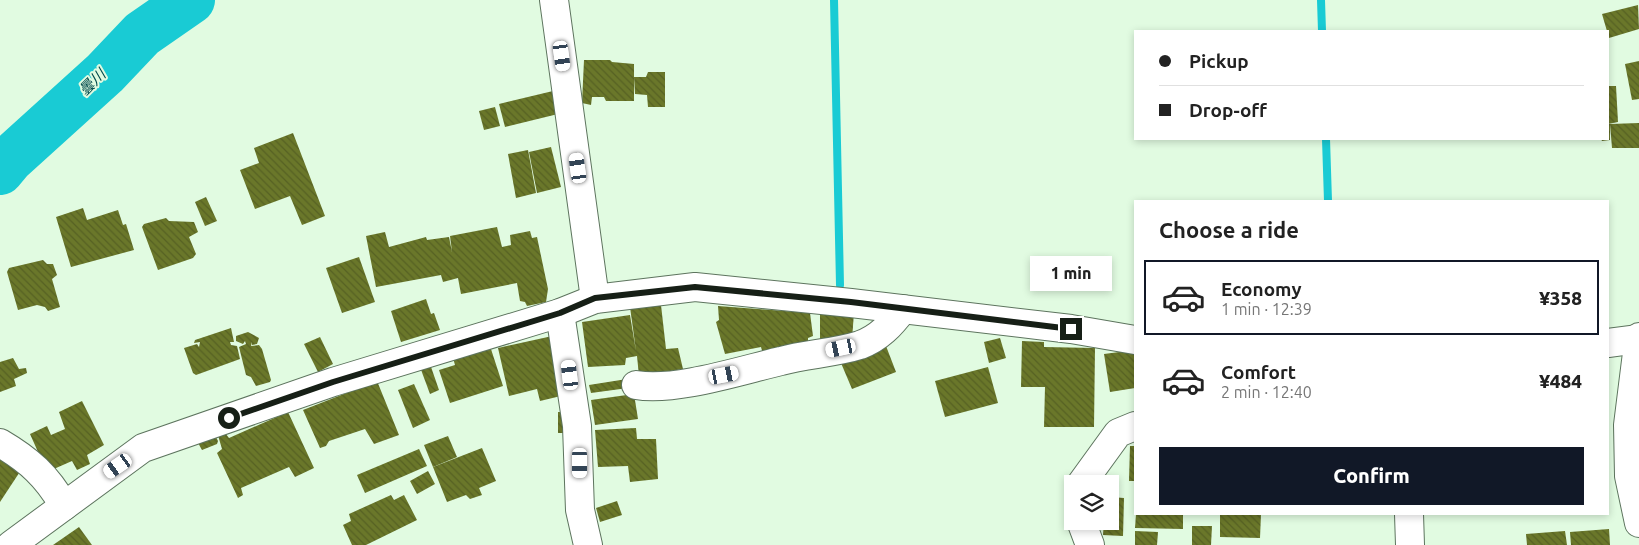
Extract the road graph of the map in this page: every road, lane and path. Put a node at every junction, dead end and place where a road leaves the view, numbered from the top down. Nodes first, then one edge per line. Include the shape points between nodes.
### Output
1 (554, 0) edge
2 (595, 298) junction
3 (903, 309) junction
4 (560, 313) junction
5 (1639, 339) edge
6 (1134, 340) edge
7 (1609, 343) edge
8 (636, 386) dead end
9 (1134, 426) edge
10 (0, 442) edge
11 (1088, 475) edge
12 (64, 506) junction
13 (1409, 515) edge
14 (1639, 523) edge
15 (1084, 530) edge
16 (15, 544) edge
17 (588, 545) edge
18 (1090, 545) edge
19 (1410, 545) edge

1 - 2 street
2 - 3 street via 695,287
2 - 4 street
3 - 6 street
3 - 8 street via 887,330 860,345 702,380 648,388
4 - 12 street via 333,382 143,448
4 - 17 street via 577,426 580,510
5 - 7 street
5 - 14 street via 1628,425 1629,476
9 - 11 street via 1118,433
10 - 12 street via 28,460 53,487
12 - 16 street
13 - 19 street
15 - 18 street

